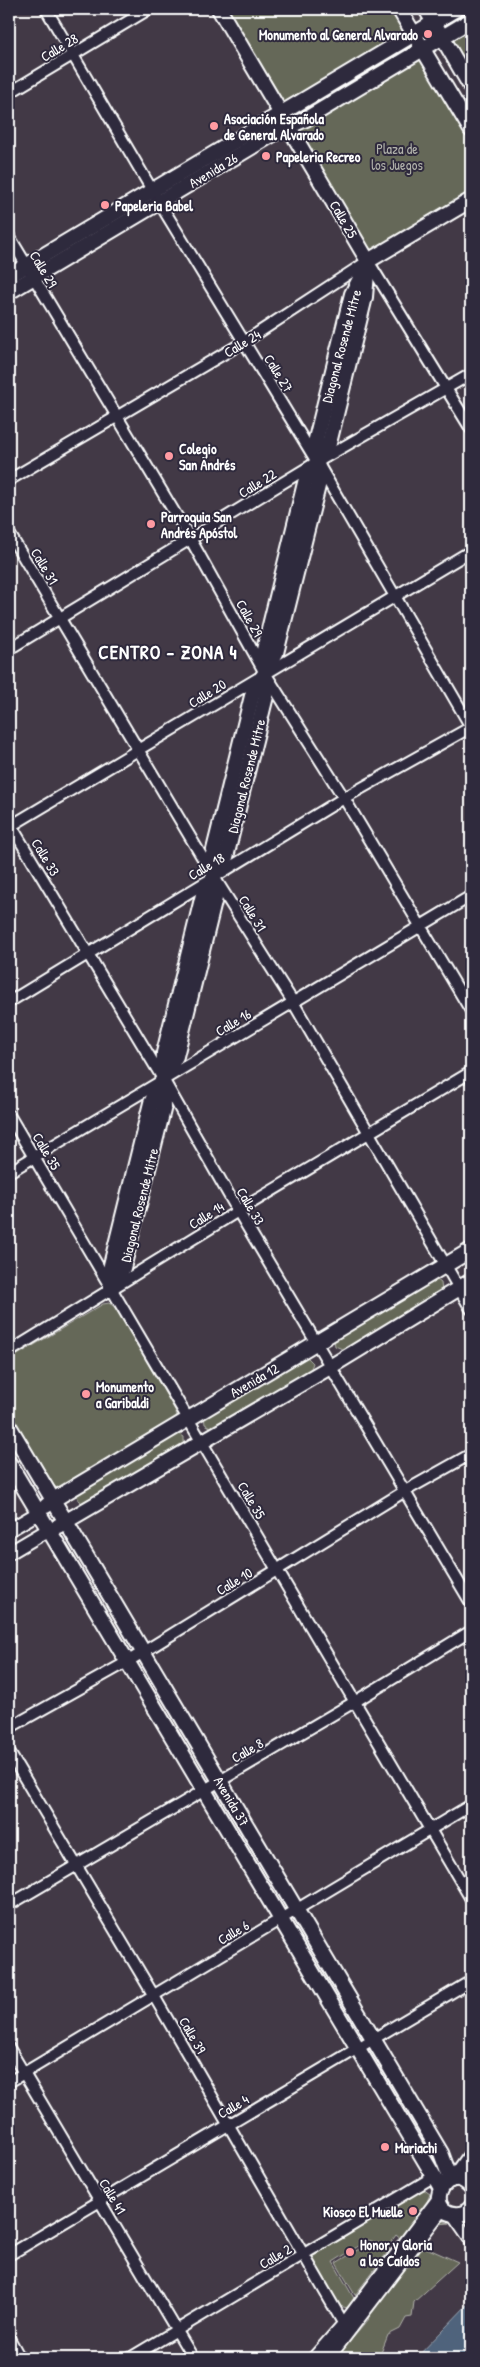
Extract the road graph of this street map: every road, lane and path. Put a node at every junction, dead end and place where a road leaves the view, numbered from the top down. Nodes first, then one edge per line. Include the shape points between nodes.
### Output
1 (46, 9) edge
2 (149, 9) edge
3 (219, 9) edge
4 (399, 9) edge
5 (426, 9) edge
6 (456, 9) edge
7 (471, 20) edge
8 (431, 24) junction
9 (414, 34) junction
10 (443, 37) junction
11 (423, 49) junction
12 (73, 54) junction
13 (471, 87) edge
14 (9, 93) edge
15 (282, 113) junction
16 (290, 126) junction
17 (471, 130) edge
18 (155, 196) junction
19 (471, 200) edge
20 (9, 236) edge
21 (368, 261) junction
22 (30, 271) junction
23 (9, 276) edge
24 (9, 292) edge
25 (244, 342) junction
26 (471, 374) edge
27 (446, 389) junction
28 (116, 416) junction
29 (471, 430) edge
30 (317, 462) junction
31 (9, 480) edge
32 (9, 533) edge
33 (191, 540) junction
34 (471, 551) edge
35 (395, 596) junction
36 (60, 618) junction
37 (9, 649) edge
38 (265, 673) junction
39 (471, 727) edge
40 (139, 750) junction
41 (344, 798) junction
42 (10, 825) edge
43 (214, 876) junction
44 (471, 896) edge
45 (420, 926) junction
46 (88, 953) junction
47 (9, 1002) edge
48 (294, 1002) junction
49 (471, 1012) edge
50 (471, 1072) edge
51 (163, 1079) junction
52 (9, 1115) edge
53 (368, 1134) junction
54 (35, 1156) junction
55 (9, 1172) edge
56 (238, 1211) junction
57 (471, 1250) edge
58 (446, 1266) junction
59 (465, 1285) edge
60 (111, 1290) junction
61 (471, 1309) edge
62 (316, 1343) junction
63 (9, 1352) edge
64 (330, 1367) junction
65 (187, 1419) junction
66 (9, 1426) edge
67 (200, 1442) junction
68 (471, 1454) edge
69 (9, 1463) edge
70 (405, 1492) junction
71 (53, 1500) junction
72 (38, 1513) junction
73 (66, 1523) junction
74 (9, 1530) edge
75 (48, 1530) junction
76 (9, 1553) edge
77 (278, 1570) junction
78 (471, 1603) edge
79 (471, 1631) edge
80 (143, 1652) junction
81 (127, 1662) junction
82 (356, 1702) junction
83 (9, 1728) edge
84 (9, 1752) edge
85 (220, 1781) junction
86 (204, 1791) junction
87 (471, 1805) edge
88 (430, 1829) junction
89 (76, 1865) junction
90 (471, 1899) edge
91 (9, 1904) edge
92 (296, 1909) junction
93 (280, 1919) junction
94 (471, 1981) edge
95 (154, 1996) junction
96 (374, 2039) junction
97 (9, 2048) edge
98 (357, 2049) junction
99 (24, 2073) junction
100 (9, 2082) edge
101 (228, 2124) junction
102 (471, 2155) edge
103 (444, 2184) junction
104 (471, 2187) edge
105 (100, 2201) junction
106 (471, 2207) edge
107 (450, 2213) junction
108 (471, 2240) edge
109 (9, 2255) edge
110 (304, 2255) junction
111 (347, 2329) junction
112 (177, 2330) junction
113 (9, 2338) edge
114 (20, 2358) edge
115 (130, 2358) edge
116 (193, 2358) edge
117 (314, 2358) edge
118 (328, 2358) edge

1 - 12 street, Calle 27
2 - 12 street, Calle 28
3 - 15 main road, Calle 25
4 - 9 main road
5 - 8 main road
6 - 8 main road, Avenida 26
7 - 10 main road, Avenida 26
8 - 9 main road, Avenida 26
8 - 10 main road
9 - 11 main road
9 - 15 main road, Avenida 26
10 - 11 main road, Avenida 26
10 - 13 main road
11 - 16 main road, Avenida 26
11 - 17 main road
12 - 14 street, Calle 28
12 - 18 street, Calle 27
15 - 16 main road, Calle 25
15 - 18 main road, Avenida 26
16 - 18 main road, Avenida 26
16 - 21 main road, Calle 25
18 - 22 main road, Avenida 26
18 - 25 street, Calle 27
19 - 21 main road, Calle 24
20 - 22 street, Calle 29
21 - 25 street, Calle 24
21 - 27 street, Calle 25
21 - 30 main road, Diagonal Rosende Mitre via 352,294 316,439
22 - 23 main road, Avenida 26
22 - 24 main road, Avenida 26
22 - 28 street, Calle 29
25 - 28 street, Calle 24
25 - 30 street, Calle 27
26 - 27 street, Calle 22
27 - 29 street, Calle 25
27 - 30 street, Calle 22
28 - 31 street, Calle 24
28 - 33 street, Calle 29
30 - 33 street, Calle 22
30 - 35 street, Calle 27
30 - 38 main road, Diagonal Rosende Mitre via 306,479 264,650
32 - 36 street, Calle 31
33 - 36 street, Calle 22
33 - 38 street, Calle 29
34 - 35 street, Calle 20
35 - 38 street, Calle 20
35 - 39 street, Calle 27
36 - 37 street, Calle 22
36 - 40 street, Calle 31
38 - 40 street, Calle 20
38 - 41 street, Calle 29
38 - 43 main road, Diagonal Rosende Mitre via 254,692 244,730 214,854
39 - 41 street, Calle 18
40 - 42 street, Calle 20
40 - 43 street, Calle 31
41 - 43 street, Calle 18
41 - 45 street, Calle 29
42 - 46 street, Calle 33
43 - 46 street, Calle 18
43 - 48 street, Calle 31
43 - 51 main road, Diagonal Rosende Mitre via 203,895 164,1053
44 - 45 street, Calle 16
45 - 48 street, Calle 16
45 - 49 street, Calle 29
46 - 47 street, Calle 18
46 - 51 street, Calle 33
48 - 51 street, Calle 16
48 - 53 street, Calle 31
50 - 53 street, Calle 14
51 - 54 street, Calle 16
51 - 56 street, Calle 33
51 - 60 main road, Diagonal Rosende Mitre via 152,1103 111,1264
52 - 54 street, Calle 35
53 - 56 street, Calle 14
53 - 58 street, Calle 31
54 - 55 street, Calle 16
54 - 60 street, Calle 35
56 - 60 street, Calle 14
56 - 62 street, Calle 33
57 - 58 main road, Avenida 12
58 - 59 street, Calle 31
58 - 62 main road, Avenida 12
59 - 61 street, Calle 31
59 - 64 main road, Avenida 12
60 - 63 street, Calle 14
60 - 65 street, Calle 35
62 - 64 street, Calle 33
62 - 65 main road, Avenida 12
64 - 67 main road, Avenida 12
64 - 70 street, Calle 33
65 - 67 street, Calle 35
65 - 71 main road, Avenida 12
66 - 71 main road, Avenida 37
67 - 73 main road, Avenida 12
67 - 77 street, Calle 35
68 - 70 street, Calle 10
69 - 72 main road, Avenida 37
70 - 77 street, Calle 10
70 - 78 street, Calle 33
71 - 72 main road, Avenida 12
71 - 73 main road, Avenida 37
72 - 74 street
72 - 75 main road, Avenida 37
73 - 75 main road, Avenida 12
73 - 80 main road, Avenida 37
75 - 76 street
75 - 81 main road, Avenida 37
77 - 80 street, Calle 10
77 - 82 street, Calle 35
79 - 82 street, Calle 8
80 - 81 street, Calle 10
80 - 85 main road, Avenida 37
81 - 83 street, Calle 10
81 - 86 main road, Avenida 37
82 - 85 street, Calle 8
82 - 88 street, Calle 35
84 - 89 street, Calle 39
85 - 86 street, Calle 8
85 - 92 main road, Avenida 37
86 - 89 street, Calle 8
86 - 93 main road, Avenida 37
87 - 88 street, Calle 6
88 - 90 street, Calle 35
88 - 92 street, Calle 6
89 - 91 street, Calle 8
89 - 95 street, Calle 39
92 - 93 street, Calle 6
92 - 96 main road, Avenida 37
93 - 95 street, Calle 6
93 - 98 main road, Avenida 37
94 - 96 street, Calle 4
95 - 99 street, Calle 6
95 - 101 street, Calle 39
96 - 98 street, Calle 4
96 - 103 main road, Avenida 37 via 441,2153
97 - 99 street, Calle 41
98 - 101 street, Calle 4
98 - 103 main road, Avenida 37
99 - 100 street, Calle 6
99 - 105 street, Calle 41
101 - 105 street, Calle 4
101 - 110 street, Calle 39
102 - 103 main road
103 - 104 main road via 465,2181
103 - 107 main road via 441,2205
103 - 110 street, Calle 2
103 - 111 street
105 - 109 street, Calle 4
105 - 112 street, Calle 41
106 - 107 main road via 464,2213
107 - 108 street
107 - 111 street via 439,2213
110 - 111 street, Calle 39
110 - 112 street, Calle 2
111 - 117 street
111 - 118 street
112 - 115 street, Calle 2
112 - 116 street, Calle 41
113 - 114 street

